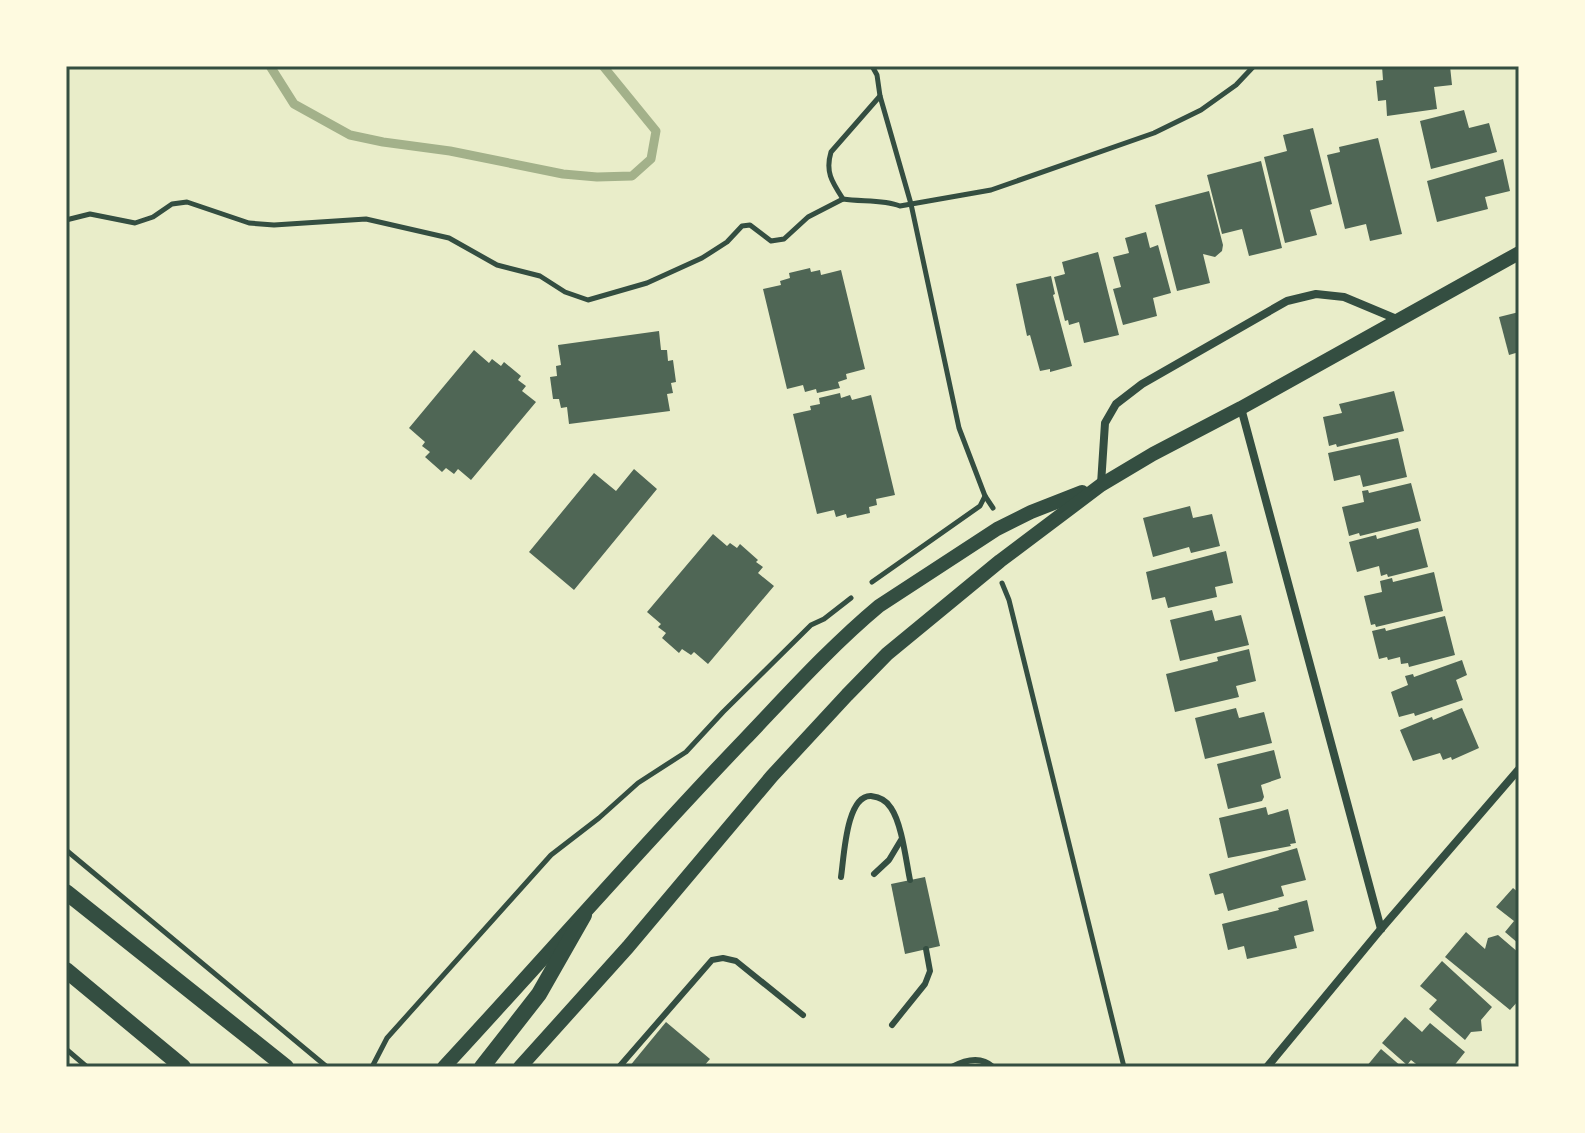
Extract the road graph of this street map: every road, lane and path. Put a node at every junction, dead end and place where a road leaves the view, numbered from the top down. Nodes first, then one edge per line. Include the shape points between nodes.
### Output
1 (872, 66) edge
2 (1254, 66) edge
3 (880, 96) junction
4 (843, 199) junction
5 (911, 204) junction
6 (66, 220) edge
7 (1519, 253) edge
8 (1399, 320) junction
9 (1241, 408) junction
10 (1101, 485) junction
11 (985, 496) junction
12 (995, 512) dead end
13 (1002, 582) dead end
14 (870, 583) dead end
15 (858, 592) dead end
16 (1519, 769) edge
17 (901, 840) junction
18 (66, 850) edge
19 (874, 874) dead end
20 (841, 877) dead end
21 (910, 880) dead end
22 (66, 892) edge
23 (584, 915) junction
24 (1381, 929) junction
25 (926, 949) dead end
26 (66, 970) edge
27 (803, 1015) dead end
28 (892, 1025) dead end
29 (66, 1049) edge
30 (87, 1067) edge
31 (183, 1067) edge
32 (286, 1067) edge
33 (327, 1067) edge
34 (372, 1067) edge
35 (444, 1067) edge
36 (482, 1067) edge
37 (520, 1067) edge
38 (619, 1067) edge
39 (952, 1067) edge
40 (993, 1067) edge
41 (1124, 1067) edge
42 (1267, 1067) edge

1 - 3 path
2 - 5 path via 1201,110 1154,133 991,190
3 - 4 path via 831,152 830,179
3 - 5 path
4 - 5 path
4 - 6 path via 808,217 784,239 771,241 750,225 742,226 702,258 647,283 588,300 540,276 497,265 449,238 366,219 249,223 187,202 135,223 90,214
5 - 11 path via 959,428
7 - 8 street
8 - 9 street
8 - 10 street via 1344,297 1316,294 1287,301 1116,404 1105,423
9 - 10 street
9 - 24 street
10 - 23 street via 997,529 879,606 828,651
10 - 37 street via 887,654 772,776
11 - 12 path
11 - 14 path via 980,506
13 - 41 path
15 - 34 path via 811,625 686,752 638,783 551,855 387,1038
16 - 24 street
17 - 19 lane
17 - 20 lane via 893,810 884,799 868,796 858,801
17 - 21 lane
18 - 33 path
22 - 32 main road
23 - 35 street
23 - 36 main road via 539,994
24 - 42 street
25 - 28 lane via 930,971 925,984
26 - 31 main road
27 - 38 lane via 736,961 712,960
29 - 30 path
39 - 40 lane via 968,1059

